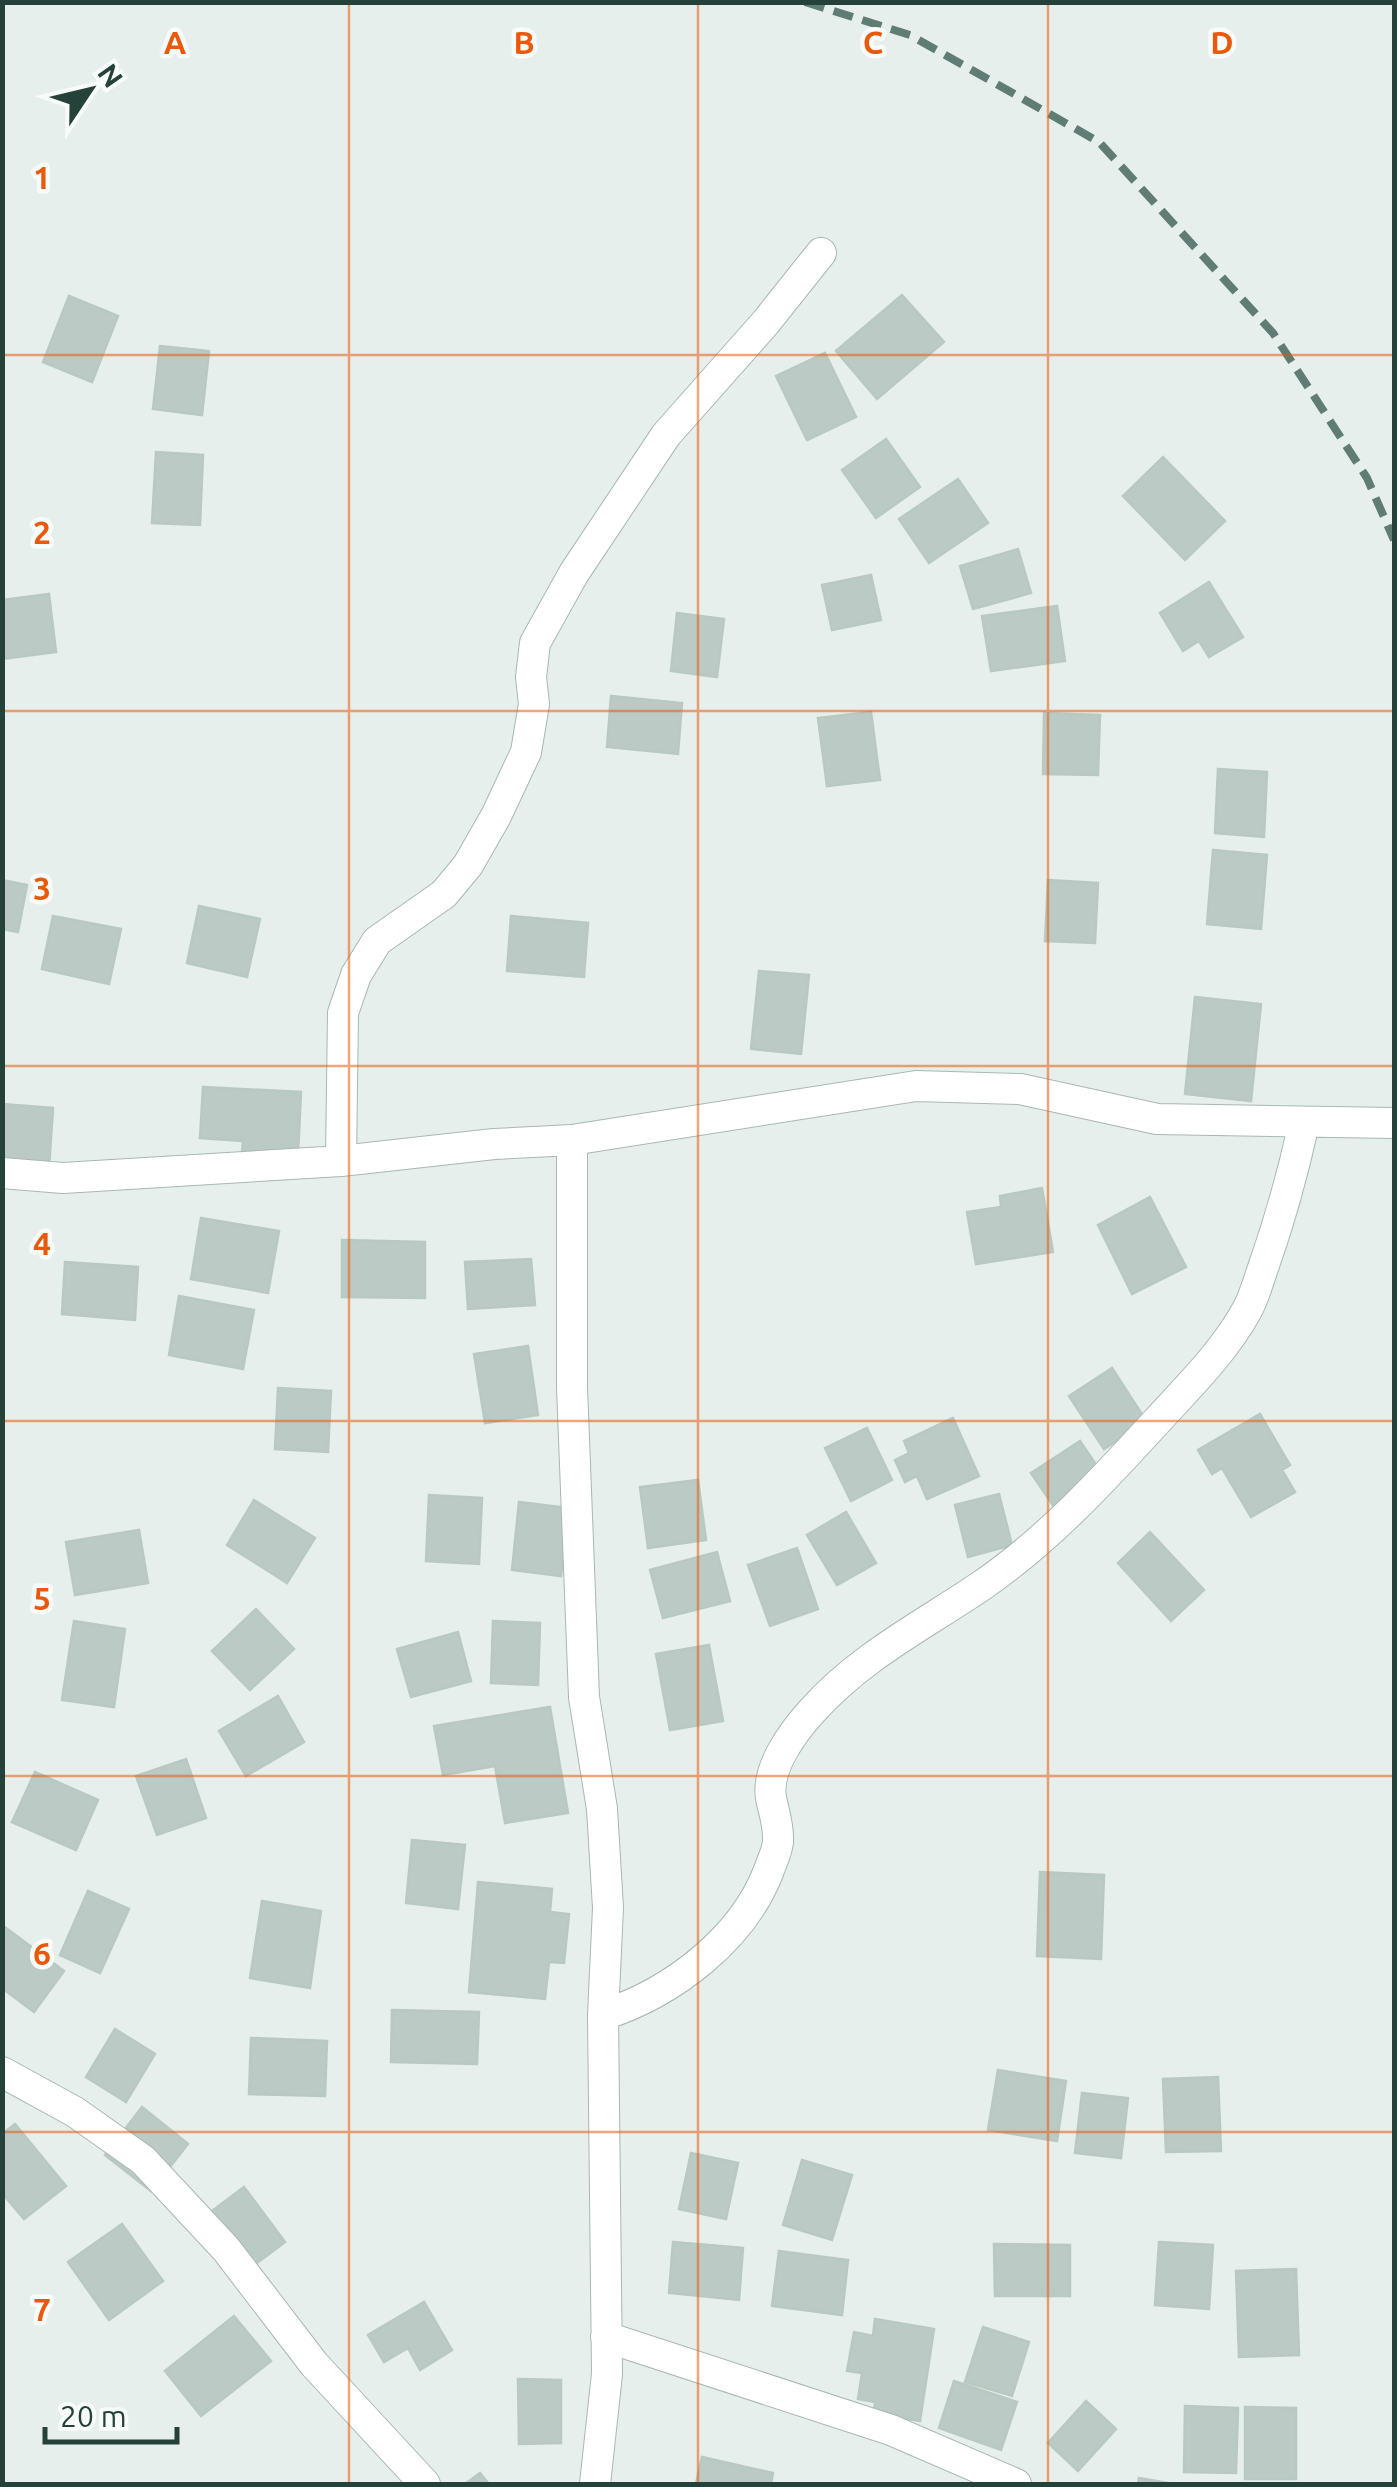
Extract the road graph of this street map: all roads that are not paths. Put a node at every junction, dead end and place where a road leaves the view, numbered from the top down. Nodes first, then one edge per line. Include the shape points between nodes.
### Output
1 (821, 252) dead end
2 (1304, 1123) junction
3 (1394, 1123) edge
4 (572, 1140) junction
5 (341, 1161) junction
6 (2, 1173) edge
7 (604, 2015) junction
8 (2, 2072) edge
9 (606, 2337) junction
10 (425, 2484) edge
11 (595, 2484) edge
12 (1016, 2484) edge

1 - 5 street via 666,434 574,573 535,644 526,752 468,865 444,894 378,941 356,975 342,1014
2 - 3 street
2 - 4 street via 1157,1119 1020,1089 916,1086
2 - 7 street via 1285,1208 1248,1309 1212,1362 1070,1512 983,1584 870,1658 812,1710 777,1764 771,1795 778,1845 743,1921 652,1994
4 - 5 street
4 - 7 street via 572,1387 584,1697 602,1809 608,1908
5 - 6 street via 63,1178
7 - 9 street
8 - 10 street via 143,2160
9 - 11 street
9 - 12 street via 891,2430

